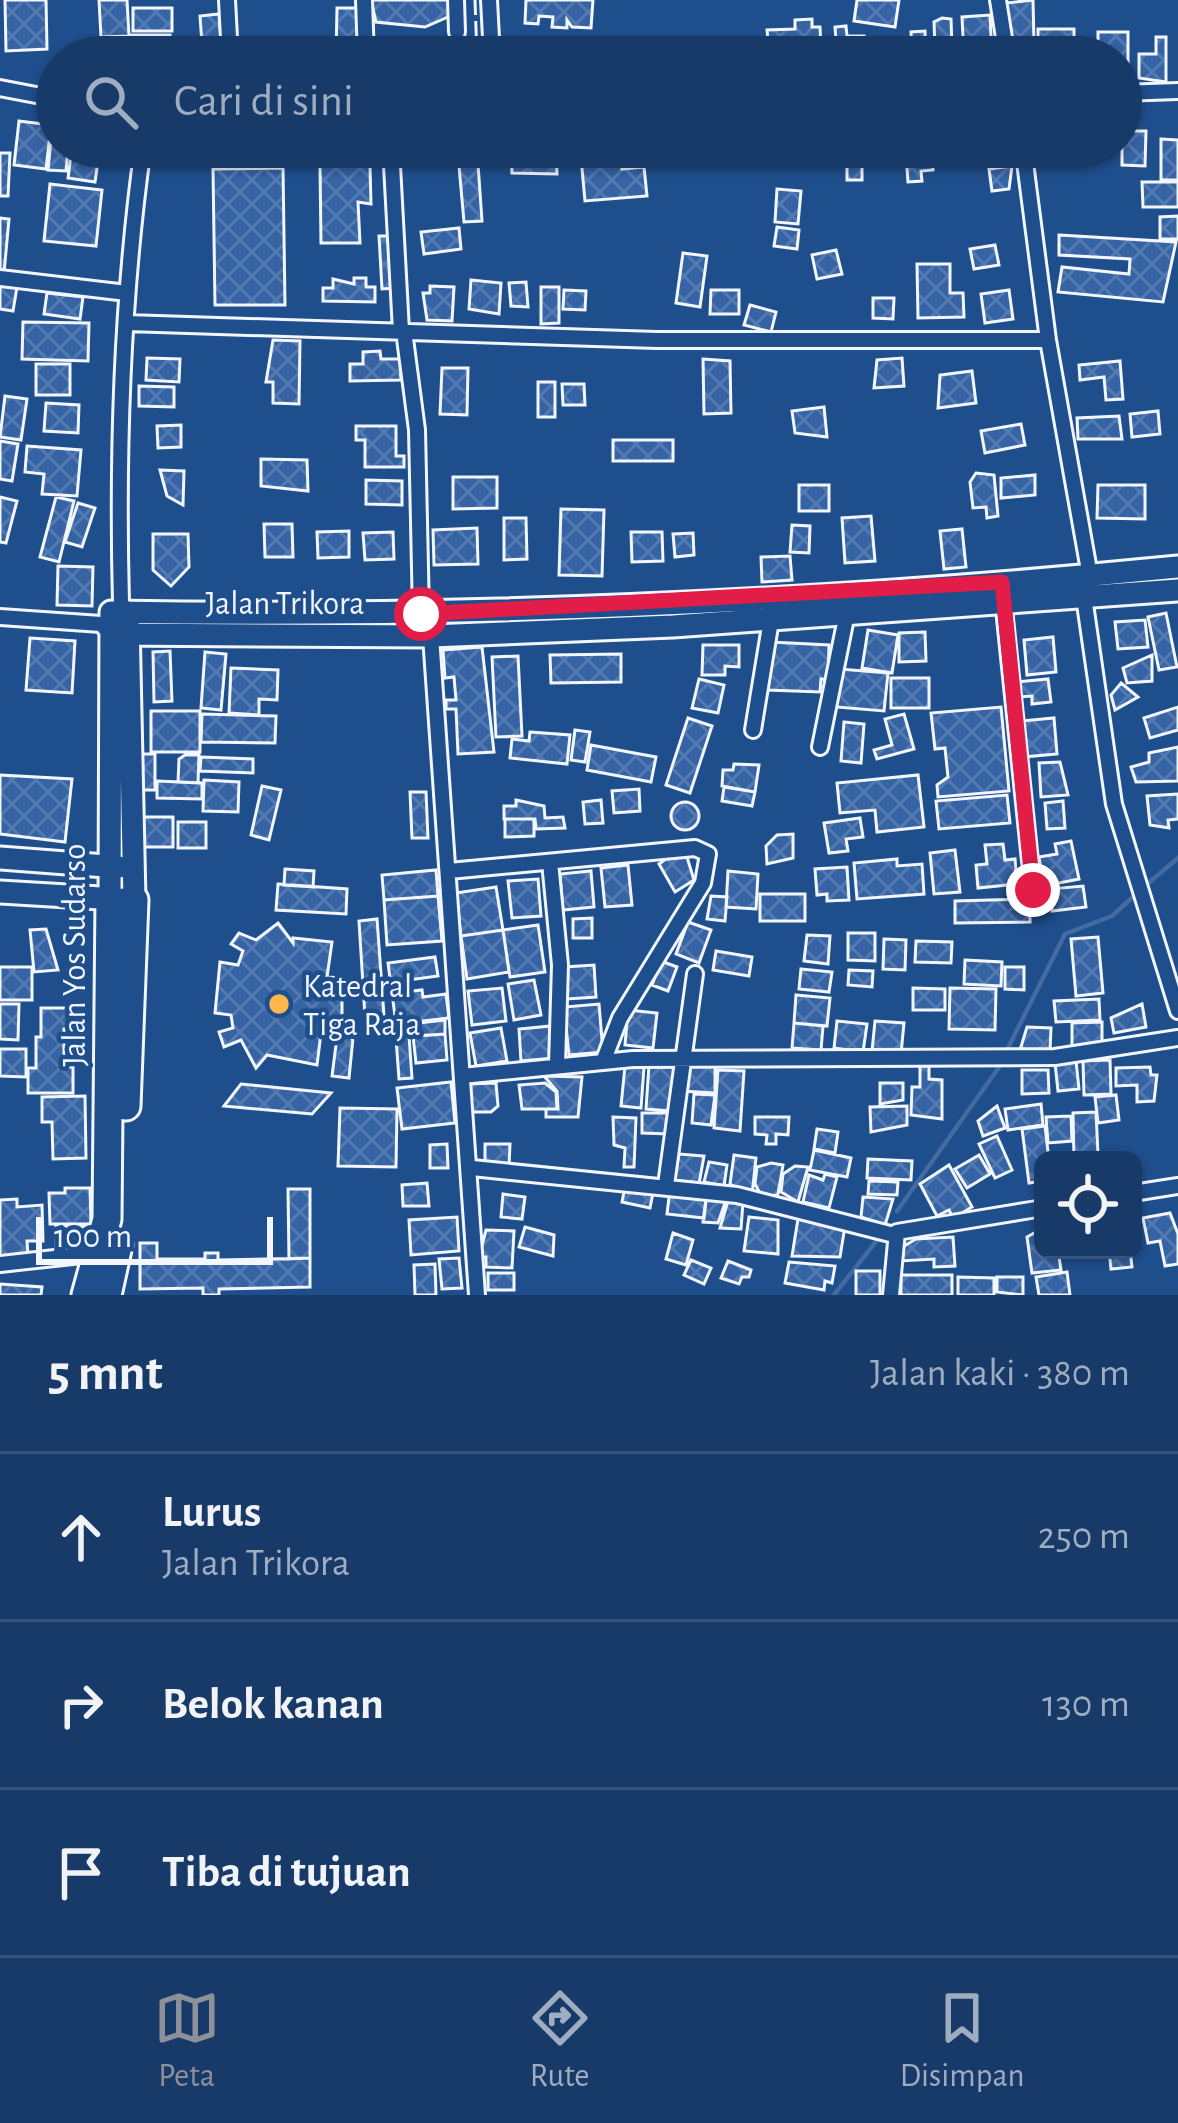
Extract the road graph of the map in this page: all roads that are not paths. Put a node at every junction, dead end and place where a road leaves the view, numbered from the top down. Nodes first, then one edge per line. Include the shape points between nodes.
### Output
1 (227, 0) edge
2 (364, 0) edge
3 (456, 0) edge
4 (489, 0) edge
5 (998, 0) edge
6 (458, 32) dead end
7 (229, 36) edge
8 (365, 36) edge
9 (491, 36) edge
10 (1003, 36) edge
11 (0, 88) edge
12 (1178, 91) edge
13 (1142, 92) edge
14 (36, 95) edge
15 (141, 168) edge
16 (392, 168) edge
17 (1026, 168) edge
18 (0, 278) edge
19 (127, 293) junction
20 (127, 323) junction
21 (402, 331) junction
22 (1048, 340) junction
23 (1178, 567) edge
24 (1087, 586) junction
25 (1178, 590) edge
26 (1002, 593) junction
27 (848, 613) junction
28 (421, 614) junction
29 (0, 617) edge
30 (117, 620) junction
31 (771, 620) junction
32 (431, 636) junction
33 (753, 730) dead end
34 (820, 747) dead end
35 (0, 858) edge
36 (550, 862) junction
37 (120, 868) junction
38 (449, 871) junction
39 (1033, 890) dead end
40 (0, 892) edge
41 (122, 899) junction
42 (695, 974) dead end
43 (1178, 1011) edge
44 (1178, 1038) edge
45 (680, 1058) junction
46 (603, 1062) junction
47 (557, 1065) junction
48 (462, 1076) junction
49 (472, 1168) junction
50 (666, 1185) junction
51 (1178, 1186) edge
52 (1142, 1192) edge
53 (1034, 1210) edge
54 (894, 1235) junction
55 (100, 1252) junction
56 (0, 1264) edge
57 (86, 1295) edge
58 (106, 1295) edge
59 (477, 1295) edge
60 (891, 1295) edge

1 - 7 street
2 - 8 street
3 - 6 street
4 - 9 street
5 - 10 street
11 - 14 street
12 - 13 street
15 - 19 street
16 - 21 street
17 - 22 street
18 - 19 street
19 - 20 street
20 - 21 street
20 - 30 street
21 - 22 street
21 - 28 street via 417,430
22 - 24 street
23 - 24 main road, Jalan Trikora
24 - 25 main road, Jalan Trikora
24 - 26 main road, Jalan Trikora
24 - 43 street via 1114,804
26 - 27 main road, Jalan Trikora
26 - 28 main road, Jalan Trikora
26 - 39 street
27 - 31 main road, Jalan Trikora
27 - 34 street
28 - 30 main road, Jalan Trikora
29 - 30 street
30 - 32 main road, Jalan Trikora
30 - 37 main road, Jalan Yos Sudarso
31 - 32 main road, Jalan Trikora
31 - 33 street
32 - 38 street
35 - 37 main road
36 - 38 street
36 - 46 street via 695,848 708,854 703,883 620,1018
36 - 47 street via 560,964
37 - 41 main road, Jalan Yos Sudarso
38 - 48 street
40 - 41 main road
41 - 55 highway, Jalan Yos Sudarso
41 - 58 highway, Jalan Yos Sudarso via 123,1216
42 - 45 street
44 - 45 street via 1055,1057
45 - 46 street
45 - 50 street
46 - 47 street
47 - 48 street
48 - 49 street
49 - 50 street
49 - 59 street
50 - 54 street
51 - 52 street
53 - 54 street
54 - 60 street
55 - 56 street
55 - 57 highway, Jalan Yos Sudarso

